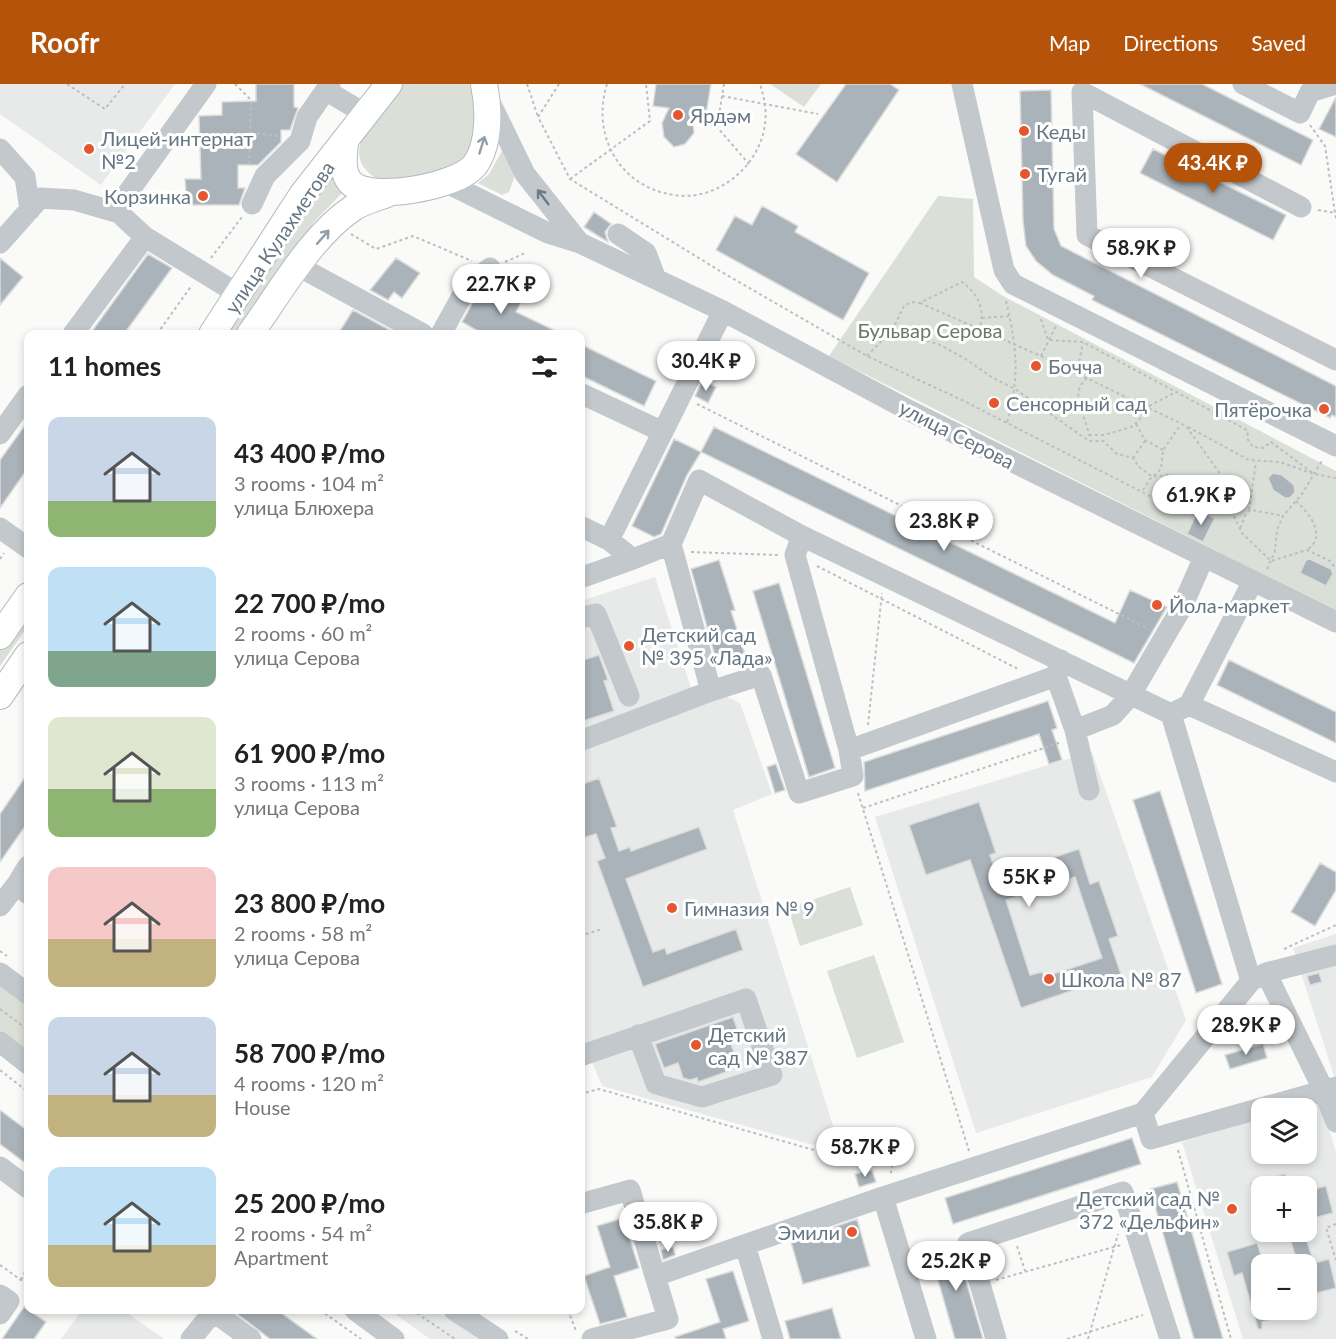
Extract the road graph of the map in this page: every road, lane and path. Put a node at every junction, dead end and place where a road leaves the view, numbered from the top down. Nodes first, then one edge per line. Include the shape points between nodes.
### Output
1 (67, 84) edge
2 (125, 84) edge
3 (206, 84) edge
4 (235, 84) edge
5 (389, 84) edge
6 (527, 84) edge
7 (559, 84) edge
8 (607, 84) edge
9 (645, 84) edge
10 (724, 84) edge
11 (760, 84) edge
12 (962, 84) edge
13 (1243, 84) edge
14 (1336, 84) edge
15 (485, 87) edge
16 (329, 88) edge
17 (1082, 88) edge
18 (722, 96) junction
19 (765, 103) junction
20 (818, 114) dead end
21 (367, 115) junction
22 (538, 117) junction
23 (1309, 125) dead end
24 (300, 141) junction
25 (345, 142) junction
26 (0, 149) edge
27 (610, 152) junction
28 (749, 164) junction
29 (570, 179) junction
30 (447, 183) junction
31 (393, 191) junction
32 (252, 204) dead end
33 (1300, 207) dead end
34 (30, 210) junction
35 (119, 213) junction
36 (1336, 219) edge
37 (346, 231) dead end
38 (618, 234) dead end
39 (145, 237) junction
40 (0, 243) edge
41 (580, 243) junction
42 (525, 253) dead end
43 (298, 266) junction
44 (490, 268) junction
45 (656, 279) junction
46 (1003, 291) dead end
47 (240, 295) junction
48 (1006, 301) junction
49 (920, 303) junction
50 (1015, 305) dead end
51 (723, 311) junction
52 (1032, 315) dead end
53 (1010, 316) junction
54 (982, 318) junction
55 (979, 329) junction
56 (76, 330) edge
57 (216, 330) edge
58 (253, 330) edge
59 (416, 330) edge
60 (443, 330) edge
61 (892, 331) junction
62 (1083, 342) junction
63 (1015, 345) junction
64 (867, 356) junction
65 (1336, 360) edge
66 (1077, 373) junction
67 (1087, 378) junction
68 (1016, 389) junction
69 (1176, 392) junction
70 (585, 395) edge
71 (24, 401) edge
72 (694, 402) dead end
73 (1145, 408) junction
74 (1007, 423) junction
75 (1136, 424) junction
76 (1181, 424) junction
77 (1186, 426) junction
78 (663, 432) junction
79 (0, 434) edge
80 (1089, 435) junction
81 (1089, 441) junction
82 (1145, 441) junction
83 (1334, 446) edge
84 (1163, 450) junction
85 (1133, 458) junction
86 (1256, 462) junction
87 (1314, 474) junction
88 (1153, 477) junction
89 (1336, 478) edge
90 (1143, 490) junction
91 (1204, 498) junction
92 (1225, 498) junction
93 (1296, 501) junction
94 (1249, 511) junction
95 (1283, 516) junction
96 (0, 528) edge
97 (585, 528) edge
98 (1240, 529) junction
99 (609, 540) junction
100 (24, 545) edge
101 (799, 546) junction
102 (672, 548) junction
103 (1307, 550) junction
104 (1204, 557) junction
105 (633, 559) junction
106 (1271, 561) junction
107 (1330, 561) junction
108 (1336, 564) edge
109 (1336, 569) edge
110 (585, 576) edge
111 (884, 576) junction
112 (1258, 579) junction
113 (882, 599) junction
114 (24, 602) edge
115 (585, 617) edge
116 (1336, 622) edge
117 (0, 636) edge
118 (1165, 637) junction
119 (24, 661) edge
120 (1053, 672) junction
121 (711, 691) junction
122 (0, 696) edge
123 (629, 696) dead end
124 (1130, 696) junction
125 (1180, 709) junction
126 (1076, 734) junction
127 (585, 739) edge
128 (857, 747) junction
129 (1336, 772) edge
130 (853, 776) junction
131 (1089, 790) dead end
132 (863, 808) junction
133 (23, 889) edge
134 (0, 906) edge
135 (602, 929) dead end
136 (585, 934) edge
137 (1336, 956) edge
138 (0, 973) edge
139 (1259, 977) junction
140 (24, 991) edge
141 (0, 1009) edge
142 (24, 1027) edge
143 (638, 1035) junction
144 (0, 1042) edge
145 (585, 1054) edge
146 (24, 1061) edge
147 (0, 1070) edge
148 (1330, 1088) edge
149 (24, 1089) edge
150 (585, 1093) edge
151 (1143, 1113) junction
152 (1336, 1122) edge
153 (1173, 1132) junction
154 (974, 1166) junction
155 (0, 1167) edge
156 (24, 1185) edge
157 (883, 1197) junction
158 (585, 1203) edge
159 (1128, 1209) junction
160 (1336, 1224) edge
161 (1138, 1241) junction
162 (745, 1245) junction
163 (1111, 1248) junction
164 (1336, 1260) edge
165 (0, 1265) edge
166 (24, 1274) edge
167 (655, 1276) junction
168 (21, 1280) junction
169 (24, 1282) edge
170 (980, 1285) junction
171 (0, 1295) edge
172 (1160, 1309) junction
173 (0, 1314) edge
174 (209, 1314) edge
175 (217, 1314) edge
176 (326, 1314) edge
177 (360, 1314) edge
178 (418, 1314) edge
179 (470, 1314) edge
180 (569, 1314) edge
181 (1089, 1332) junction
182 (191, 1339) edge
183 (251, 1339) edge
184 (361, 1339) edge
185 (394, 1339) edge
186 (455, 1339) edge
187 (498, 1339) edge
188 (580, 1339) edge
189 (592, 1339) edge
190 (773, 1339) edge
191 (926, 1339) edge
192 (996, 1339) edge
193 (1067, 1339) edge
194 (1088, 1339) edge
195 (1170, 1339) edge
196 (1231, 1339) edge

1 - 2 path via 105,109
3 - 35 street via 122,201
4 - 24 path via 251,100 251,133
5 - 21 main road, улица Кулахметова
6 - 22 path
7 - 22 path
8 - 27 path via 601,102 602,128
9 - 27 path via 650,122
10 - 18 path
11 - 19 path
12 - 83 street via 1013,284
13 - 14 street via 1300,113 1310,92
30 -> 15 main road via 475,165 484,143
41 -> 15 street, улица Серова via 525,174
16 - 21 street
16 - 24 street via 307,117
17 - 33 street
17 - 65 street via 1087,235
18 - 19 path
18 - 28 path via 717,128
19 - 20 path
19 - 28 path via 760,146
21 - 25 main road, улица Кулахметова
22 - 29 path
23 - 36 path via 1325,146
24 - 32 street via 265,176
25 - 31 main road via 343,161 350,181 363,190
25 - 47 main road, улица Кулахметова via 302,195
26 - 34 street via 25,177
27 - 28 path via 626,174 649,189 676,196 703,194 728,183
27 - 29 path
29 - 64 path via 720,272
30 - 31 main road
30 - 41 street, улица Серова via 548,233
43 -> 31 main road, улица Кулахметова via 354,207
34 - 35 street via 40,198 74,200
34 - 40 street
35 - 39 street
37 - 44 path via 376,249 413,236
38 - 45 street via 646,253
39 - 47 street
39 - 56 street
41 - 45 street, улица Серова
42 - 44 path
43 - 58 main road, улица Кулахметова
43 - 59 street
44 - 60 street via 468,285
45 - 51 street, улица Серова
46 - 48 path
47 - 57 main road, улица Кулахметова
48 - 50 path
48 - 53 path
49 - 54 path via 962,282 976,292
49 - 55 path
49 - 61 path via 904,306
51 - 78 street
51 - 104 street, улица Серова via 910,411
52 - 62 path via 1041,319 1048,340
53 - 54 path
53 - 63 path
54 - 55 path
55 - 63 path
61 - 64 path
61 - 68 path via 938,344
62 - 66 path
62 - 69 path
63 - 66 path
63 - 68 path
64 - 74 path
66 - 67 path
67 - 73 path
67 - 80 path via 1079,391 1078,405
68 - 74 path
68 - 81 path
69 - 73 path
69 - 87 path via 1247,430 1253,447 1263,448 1271,442
70 - 78 street
71 - 79 street
72 - 118 path
73 - 75 path
73 - 76 path
74 - 90 path
75 - 80 path via 1104,435
75 - 82 path
76 - 77 path
76 - 84 path
77 - 86 path
77 - 92 path via 1221,476
78 - 99 street
80 - 81 path
81 - 85 path via 1103,441 1117,454
82 - 84 path
82 - 85 path
83 - 87 path
84 - 88 path via 1161,470
85 - 88 path
86 - 87 path via 1280,462
86 - 94 path
87 - 89 path
87 - 93 path
88 - 90 path
88 - 91 path via 1171,474 1184,489
90 - 91 path via 1184,513 1193,511
91 - 92 path
92 - 98 path
93 - 95 path
93 - 103 path via 1315,526 1316,539
94 - 95 path
94 - 98 path
95 - 106 path
96 - 100 street
97 - 99 street
98 - 106 path
99 - 105 street
101 - 102 path
101 - 102 street via 699,480
101 - 111 street
101 - 113 path
101 - 128 street
102 - 105 street
102 - 121 street
103 - 106 path
103 - 107 path
104 - 112 street, улица Серова
104 - 118 street
105 - 110 street
106 - 112 path
107 - 108 path
107 - 109 path
111 - 113 path
111 - 120 street
112 - 116 street, улица Серова
112 - 125 street
113 - 120 path
113 - 128 path
114 - 117 main road
115 - 123 street via 596,614
118 - 124 street
119 - 122 main road
120 - 124 street
120 - 126 street
120 - 128 street
121 - 127 street
121 - 130 street via 761,675 800,793
124 - 125 street
124 - 126 street via 1113,715
125 - 129 street
125 - 139 street
126 - 131 street
126 - 132 path
128 - 130 street
130 - 132 path
132 - 154 path
133 - 134 street
135 - 136 path
137 - 139 street
138 - 140 street
139 - 148 street
139 - 151 street
141 - 142 path
143 - 143 street via 746,999 771,1075 702,1098 656,1084
143 - 145 street
144 - 146 street
147 - 149 path
148 - 152 street
148 - 153 street
150 - 157 path via 599,1089 814,1150 893,1164
151 - 153 street via 1151,1139
151 - 154 street
153 - 196 path
154 - 157 street
155 - 156 street
157 - 162 street
157 - 191 street
158 - 167 street via 630,1190
159 - 161 street
159 - 163 path
159 - 170 street via 1123,1192 968,1243
160 - 164 path via 1326,1228
161 - 163 path
161 - 172 street
162 - 167 street
162 - 190 street
163 - 170 path
163 - 181 path
165 - 168 path
166 - 168 path
167 - 189 street via 668,1319
168 - 169 path
170 - 192 street
171 - 173 street via 9,1301
172 - 181 path
172 - 195 street
174 - 182 street
175 - 183 street
176 - 184 path
177 - 185 street
178 - 186 path
179 - 187 street
180 - 188 path
181 - 193 path
181 - 194 path

